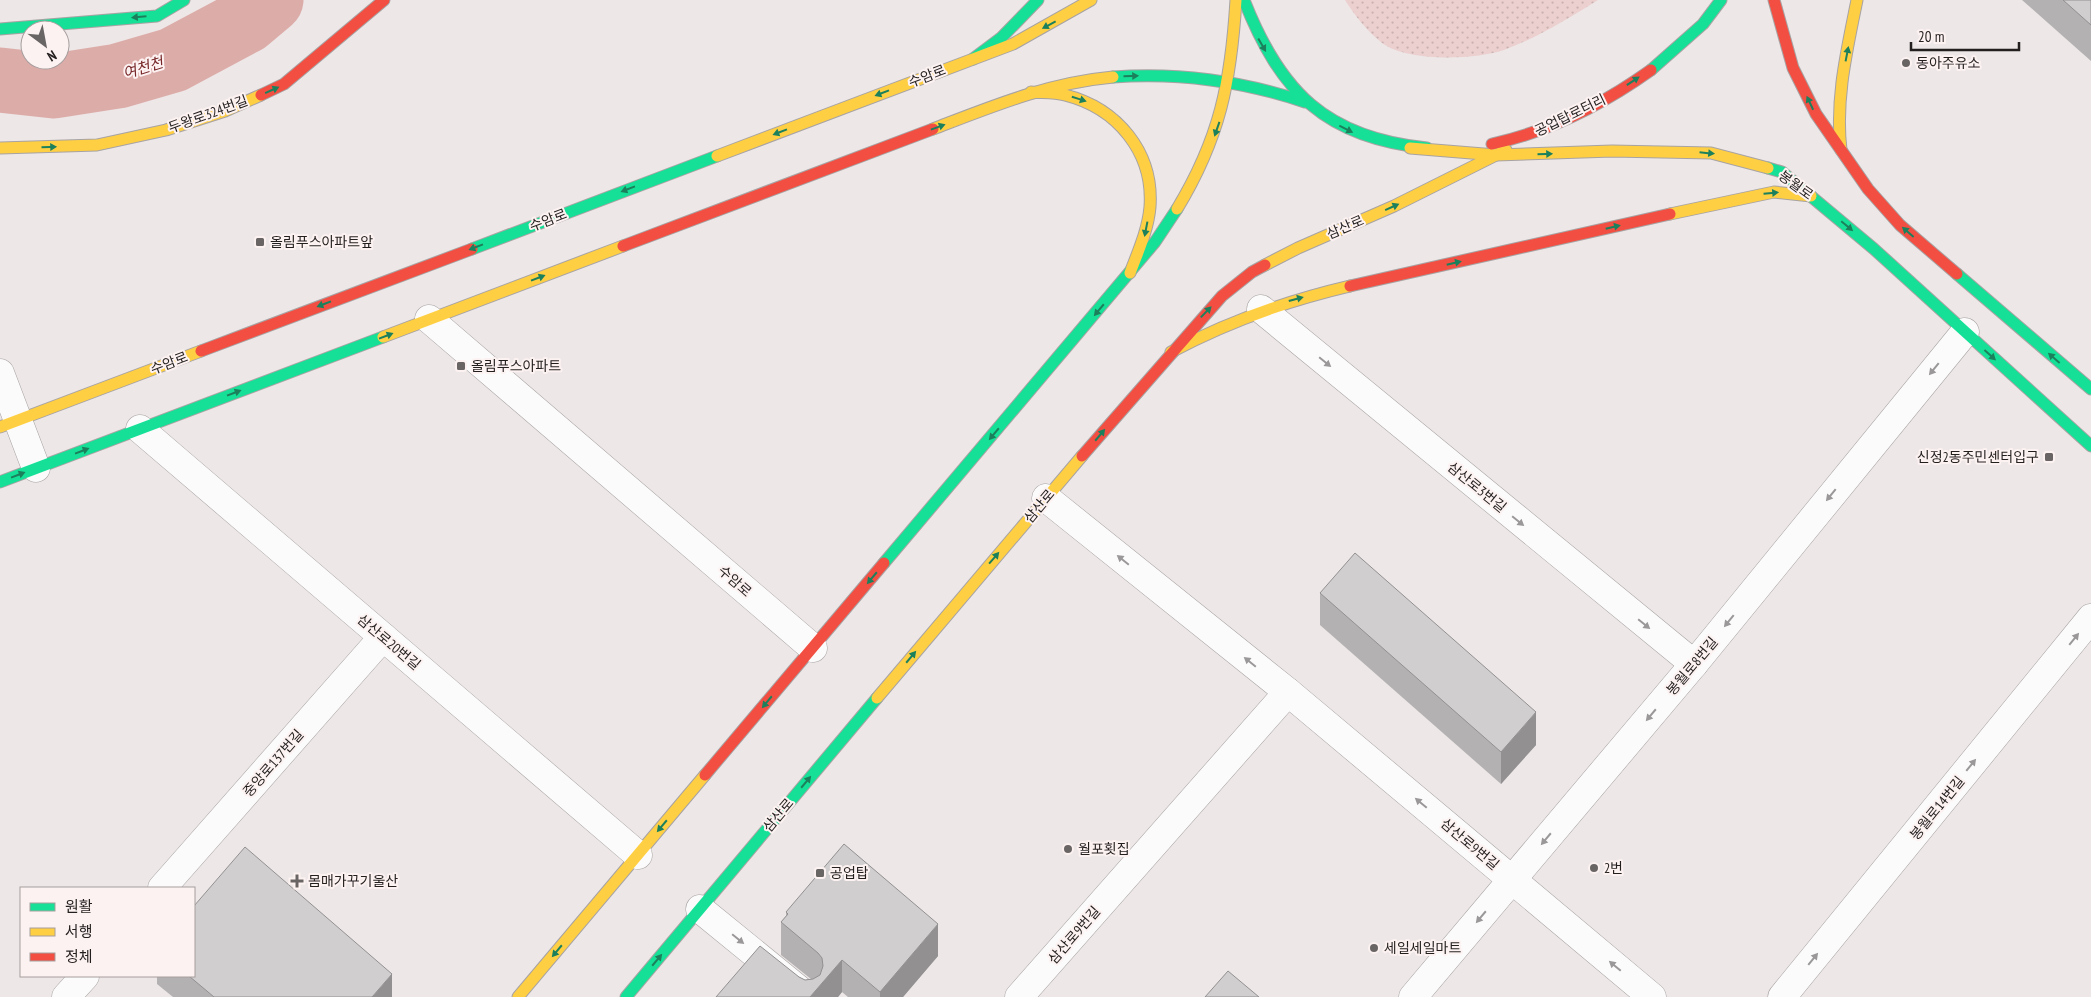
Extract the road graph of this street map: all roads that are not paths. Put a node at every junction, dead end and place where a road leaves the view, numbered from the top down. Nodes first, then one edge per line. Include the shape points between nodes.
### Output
1 (184, 0) edge
2 (384, 0) edge
3 (1038, 0) edge
4 (1091, 0) edge
5 (1236, 0) edge
6 (1244, 0) edge
7 (1721, 0) edge
8 (1774, 0) edge
9 (1857, 0) edge
10 (0, 29) edge
11 (973, 58) junction
12 (1230, 82) junction
13 (1031, 92) junction
14 (1305, 102) junction
15 (1545, 130) junction
16 (0, 148) edge
17 (1410, 148) junction
18 (1842, 154) junction
19 (1496, 155) junction
20 (1811, 196) junction
21 (1130, 273) junction
22 (1260, 309) junction
23 (429, 320) junction
24 (1965, 332) junction
25 (1170, 352) junction
26 (0, 373) edge
27 (2091, 389) edge
28 (9, 424) edge
29 (140, 429) junction
30 (2091, 446) edge
31 (36, 468) junction
32 (0, 482) edge
33 (1046, 498) junction
34 (2091, 618) edge
35 (383, 637) junction
36 (813, 648) junction
37 (1694, 664) junction
38 (1288, 692) junction
39 (638, 854) junction
40 (1512, 880) junction
41 (163, 887) edge
42 (700, 909) junction
43 (84, 977) edge
44 (66, 997) edge
45 (518, 997) edge
46 (626, 997) edge
47 (808, 997) edge
48 (1019, 997) edge
49 (1413, 997) edge
50 (1652, 997) edge
51 (1782, 997) edge

1 -> 10 main road via 157,16
16 -> 2 main road, 두왕로324번길 via 97,145 166,130 225,111 284,84
3 - 11 main road via 1007,32
4 -> 11 main road, 수암로 via 1013,44
5 - 12 main road
6 -> 14 main road, 공업탑로터리 via 1253,28 1275,66
15 -> 7 main road, 공업탑로터리 via 1618,91 1653,68 1685,42
18 -> 8 main road via 1816,114 1794,68
18 -> 9 main road via 1837,130 1838,109
11 -> 28 main road, 수암로
13 -> 12 main road via 1105,77 1158,74
12 - 14 main road via 1283,93
12 -> 21 main road via 1211,148 1195,182
13 -> 21 main road via 1064,94 1088,101 1125,127 1140,150 1149,174 1150,201 1145,234
23 -> 13 main road
14 -> 17 main road, 공업탑로터리 via 1363,138
15 - 17 main road, 공업탑로터리 via 1504,142 1459,148
15 - 19 main road, 삼산로
17 - 19 main road, 봉월로
27 -> 18 main road via 1900,225
19 -> 20 main road, 봉월로 via 1612,151 1711,153 1782,172
25 -> 19 main road, 삼산로 via 1222,296 1252,272
22 -> 20 main road via 1734,199 1774,192
20 -> 24 main road, 봉월로
21 -> 36 main road
22 - 25 main road
22 -> 37 street, 삼산로3번길
29 -> 23 main road
23 - 36 street, 수암로
24 -> 30 main road, 봉월로
24 -> 37 street, 봉월로8번길
33 -> 25 main road, 삼산로
26 - 28 street
28 - 31 street
31 -> 29 main road
29 - 35 street, 삼산로20번길
32 -> 31 main road
38 -> 33 street, 삼산로9번길
42 -> 33 main road, 삼산로
51 -> 34 street, 봉월로14번길
35 - 39 street, 삼산로20번길
35 - 41 street, 중앙로137번길
36 -> 39 main road
37 -> 40 street, 봉월로8번길
40 -> 38 street, 삼산로9번길
38 - 48 street, 삼산로9번길
39 -> 45 main road
40 -> 49 street, 봉월로8번길
50 -> 40 street, 삼산로9번길
46 -> 42 main road, 삼산로
42 -> 47 street
43 - 44 street

